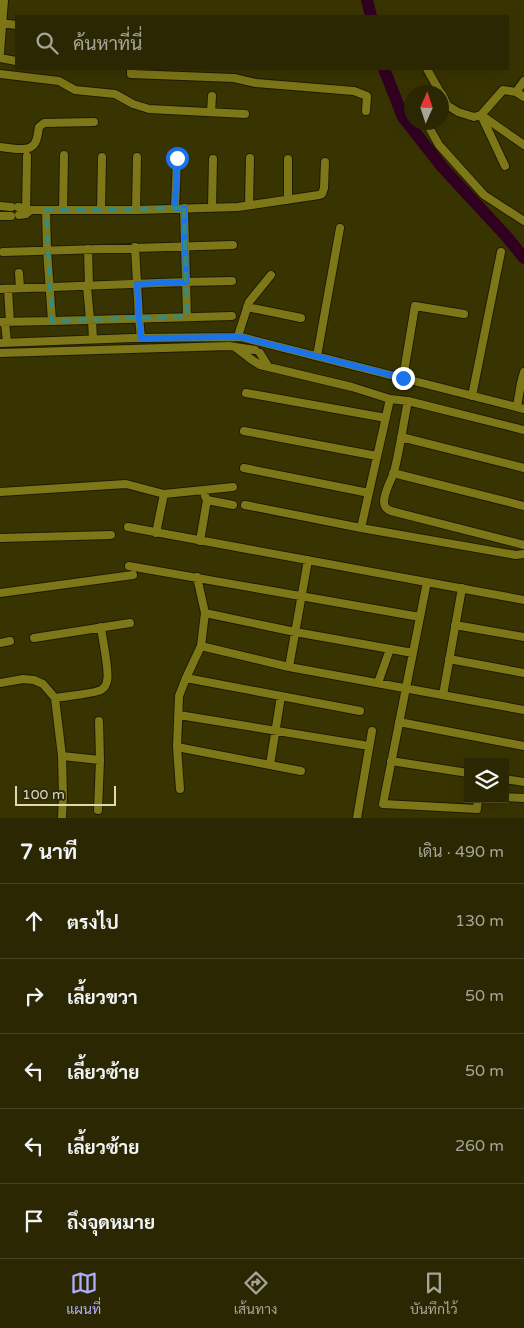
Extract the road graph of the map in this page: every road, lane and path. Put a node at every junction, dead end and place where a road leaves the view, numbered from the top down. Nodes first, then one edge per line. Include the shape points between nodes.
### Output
1 (4, 0) edge
2 (2, 23) junction
3 (15, 25) edge
4 (0, 53) edge
5 (0, 58) edge
6 (15, 61) edge
7 (131, 70) edge
8 (428, 70) edge
9 (0, 74) edge
10 (524, 81) edge
11 (436, 85) edge
12 (516, 92) junction
13 (212, 96) dead end
14 (524, 97) edge
15 (449, 109) edge
16 (366, 111) dead end
17 (211, 112) junction
18 (245, 114) dead end
19 (481, 115) junction
20 (94, 122) dead end
21 (431, 130) edge
22 (524, 146) edge
23 (0, 147) edge
24 (27, 156) dead end
25 (64, 156) dead end
26 (102, 157) dead end
27 (137, 157) dead end
28 (177, 158) dead end
29 (250, 158) dead end
30 (213, 159) dead end
31 (288, 159) dead end
32 (325, 162) dead end
33 (505, 166) dead end
34 (288, 200) junction
35 (249, 205) junction
36 (0, 206) edge
37 (212, 207) junction
38 (175, 208) junction
39 (184, 208) junction
40 (46, 210) junction
41 (63, 210) junction
42 (101, 210) junction
43 (136, 210) junction
44 (20, 211) junction
45 (0, 216) edge
46 (524, 221) edge
47 (340, 228) dead end
48 (233, 245) dead end
49 (185, 246) junction
50 (135, 247) junction
51 (88, 249) junction
52 (47, 250) junction
53 (3, 252) dead end
54 (501, 252) dead end
55 (19, 272) dead end
56 (271, 275) dead end
57 (232, 281) dead end
58 (186, 282) junction
59 (137, 284) junction
60 (88, 286) junction
61 (49, 287) junction
62 (20, 288) junction
63 (4, 289) edge
64 (247, 307) junction
65 (464, 314) dead end
66 (187, 316) junction
67 (232, 316) dead end
68 (139, 318) junction
69 (301, 318) dead end
70 (91, 320) junction
71 (52, 321) junction
72 (5, 322) edge
73 (238, 336) junction
74 (141, 338) junction
75 (93, 339) junction
76 (3, 342) edge
77 (235, 347) junction
78 (0, 352) edge
79 (317, 356) junction
80 (268, 366) junction
81 (524, 372) edge
82 (403, 378) junction
83 (246, 393) dead end
84 (472, 396) junction
85 (390, 400) junction
86 (408, 401) junction
87 (520, 408) edge
88 (386, 418) junction
89 (524, 430) edge
90 (244, 432) dead end
91 (401, 437) junction
92 (377, 456) junction
93 (244, 468) dead end
94 (524, 468) edge
95 (393, 473) junction
96 (233, 487) dead end
97 (201, 490) junction
98 (0, 492) edge
99 (369, 493) junction
100 (164, 494) junction
101 (207, 500) junction
102 (233, 505) dead end
103 (245, 505) dead end
104 (524, 506) edge
105 (128, 527) dead end
106 (361, 528) junction
107 (156, 532) junction
108 (112, 535) dead end
109 (0, 538) edge
110 (200, 540) junction
111 (524, 545) edge
112 (524, 554) edge
113 (308, 560) junction
114 (130, 566) dead end
115 (133, 575) dead end
116 (197, 578) junction
117 (427, 582) junction
118 (462, 588) junction
119 (0, 594) edge
120 (302, 596) junction
121 (524, 600) edge
122 (205, 613) junction
123 (420, 617) junction
124 (130, 623) dead end
125 (455, 625) junction
126 (101, 627) junction
127 (295, 632) junction
128 (524, 637) edge
129 (34, 638) dead end
130 (10, 642) dead end
131 (0, 643) edge
132 (201, 646) junction
133 (390, 649) junction
134 (413, 653) junction
135 (449, 659) junction
136 (289, 667) junction
137 (524, 673) edge
138 (186, 678) junction
139 (0, 683) edge
140 (378, 683) junction
141 (406, 688) junction
142 (443, 695) junction
143 (281, 696) junction
144 (55, 698) junction
145 (524, 710) edge
146 (360, 711) dead end
147 (178, 715) junction
148 (99, 721) dead end
149 (399, 722) junction
150 (275, 730) junction
151 (372, 731) dead end
152 (363, 745) dead end
153 (524, 746) edge
154 (177, 747) junction
155 (62, 756) junction
156 (100, 760) junction
157 (391, 761) junction
158 (270, 765) junction
159 (301, 772) dead end
160 (464, 772) edge
161 (509, 780) edge
162 (524, 782) edge
163 (180, 789) dead end
164 (509, 796) edge
165 (524, 798) edge
166 (478, 803) edge
167 (98, 810) dead end
168 (62, 818) edge
169 (357, 818) edge

1 - 2 street
2 - 3 street
2 - 4 street
5 - 6 street
7 - 16 street via 131,74 234,78 354,92 367,96
8 - 11 street
9 - 17 street via 59,81 76,90 115,94 150,109
10 - 12 street
12 - 14 street
12 - 19 street via 503,90
13 - 17 street
15 - 19 street via 474,117
17 - 18 street
19 - 22 street
19 - 33 street
20 - 23 street via 44,123 39,127 32,147
21 - 46 street via 439,145 484,196
24 - 44 street
25 - 41 street
26 - 42 street
27 - 43 street
28 - 38 street
29 - 35 street
30 - 37 street
31 - 34 street
32 - 34 street via 322,194
34 - 35 street
35 - 37 street
36 - 44 street
37 - 39 street
38 - 39 street
38 - 43 street
39 - 49 street
40 - 41 street
40 - 44 street
40 - 52 street
41 - 42 street
42 - 43 street
44 - 45 street
47 - 79 street
48 - 49 street
49 - 50 street
49 - 58 street
50 - 51 street
50 - 59 street
51 - 52 street
51 - 60 street
52 - 53 street
52 - 61 street
54 - 84 street
55 - 62 street
56 - 64 street
57 - 58 street
58 - 59 street
58 - 66 street
59 - 60 street
59 - 68 street
60 - 61 street
60 - 70 street
61 - 62 street
61 - 71 street
62 - 63 street
63 - 72 street
64 - 69 street
64 - 73 street
65 - 82 street via 415,306
66 - 67 street
66 - 68 street
68 - 70 street
68 - 74 street
70 - 71 street
70 - 75 street
71 - 72 street
72 - 76 street
73 - 74 street
73 - 79 street
74 - 75 street
75 - 76 street
77 - 78 street
77 - 80 street via 260,365
77 - 80 street via 257,352
79 - 82 street
80 - 85 street
81 - 87 street
82 - 84 street
83 - 88 street
84 - 87 street
85 - 86 street
85 - 88 street
86 - 89 street
86 - 91 street
88 - 92 street
90 - 92 street
91 - 94 street
91 - 95 street
92 - 99 street
93 - 99 street
95 - 104 street
95 - 111 street via 384,505 391,511
96 - 97 street
97 - 100 street
97 - 101 street
98 - 100 street via 126,484
99 - 106 street
100 - 107 street
101 - 102 street
101 - 110 street
103 - 106 street
105 - 107 street
106 - 112 street
107 - 110 street
108 - 109 street
110 - 113 street
113 - 117 street
113 - 120 street
114 - 116 street
115 - 119 street
116 - 120 street
116 - 122 street
117 - 118 street
117 - 123 street
118 - 121 street
118 - 125 street
120 - 123 street
120 - 127 street
122 - 127 street
122 - 132 street
123 - 134 street
124 - 126 street
125 - 128 street
125 - 135 street
126 - 129 street
126 - 144 street via 106,685 102,690
127 - 133 street
127 - 136 street
130 - 131 street
132 - 136 street
132 - 138 street
133 - 134 street
133 - 140 street
134 - 141 street
135 - 137 street
135 - 142 street
136 - 140 street
138 - 143 street
138 - 147 street via 179,696
139 - 144 street via 34,680 43,684
140 - 141 street
141 - 142 street
141 - 149 street
142 - 145 street
143 - 146 street
143 - 150 street
144 - 155 street
147 - 150 street
147 - 154 street
148 - 156 street
149 - 153 street
149 - 157 street
150 - 152 street
150 - 158 street
151 - 169 street
154 - 158 street
154 - 163 street
155 - 156 street
155 - 168 street
156 - 167 street
157 - 160 street
157 - 166 street via 383,804 477,809
158 - 159 street
161 - 162 street
164 - 165 street

